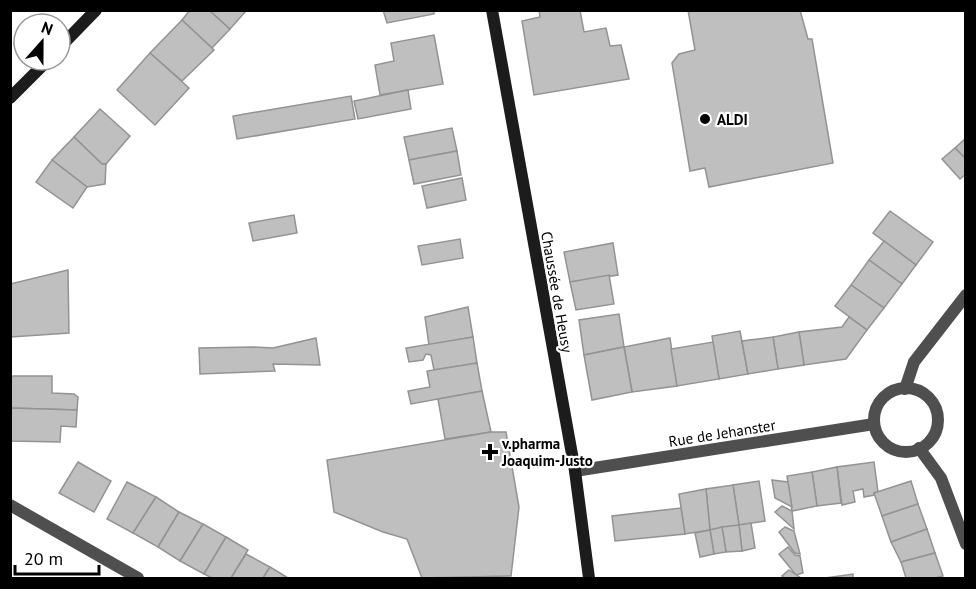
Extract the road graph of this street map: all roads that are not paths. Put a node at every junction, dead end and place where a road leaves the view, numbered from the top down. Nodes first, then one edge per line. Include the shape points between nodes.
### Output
1 (96, 10) edge
2 (492, 10) edge
3 (72, 35) edge
4 (36, 72) edge
5 (10, 98) edge
6 (966, 295) edge
7 (905, 389) junction
8 (874, 424) junction
9 (919, 448) junction
10 (575, 471) junction
11 (10, 505) edge
12 (966, 544) edge
13 (138, 579) edge
14 (589, 579) edge

1 - 3 main road
2 - 10 main road, Chaussée de Heusy
4 - 5 main road
6 - 7 street via 914,362
7 - 8 street via 882,399
7 - 9 street via 924,395 936,410 937,429 927,445
8 - 9 street via 885,445 907,452
8 - 10 street, Rue de Jehanster
9 - 12 street via 941,478
10 - 14 main road, Chaussée de Heusy
11 - 13 street

